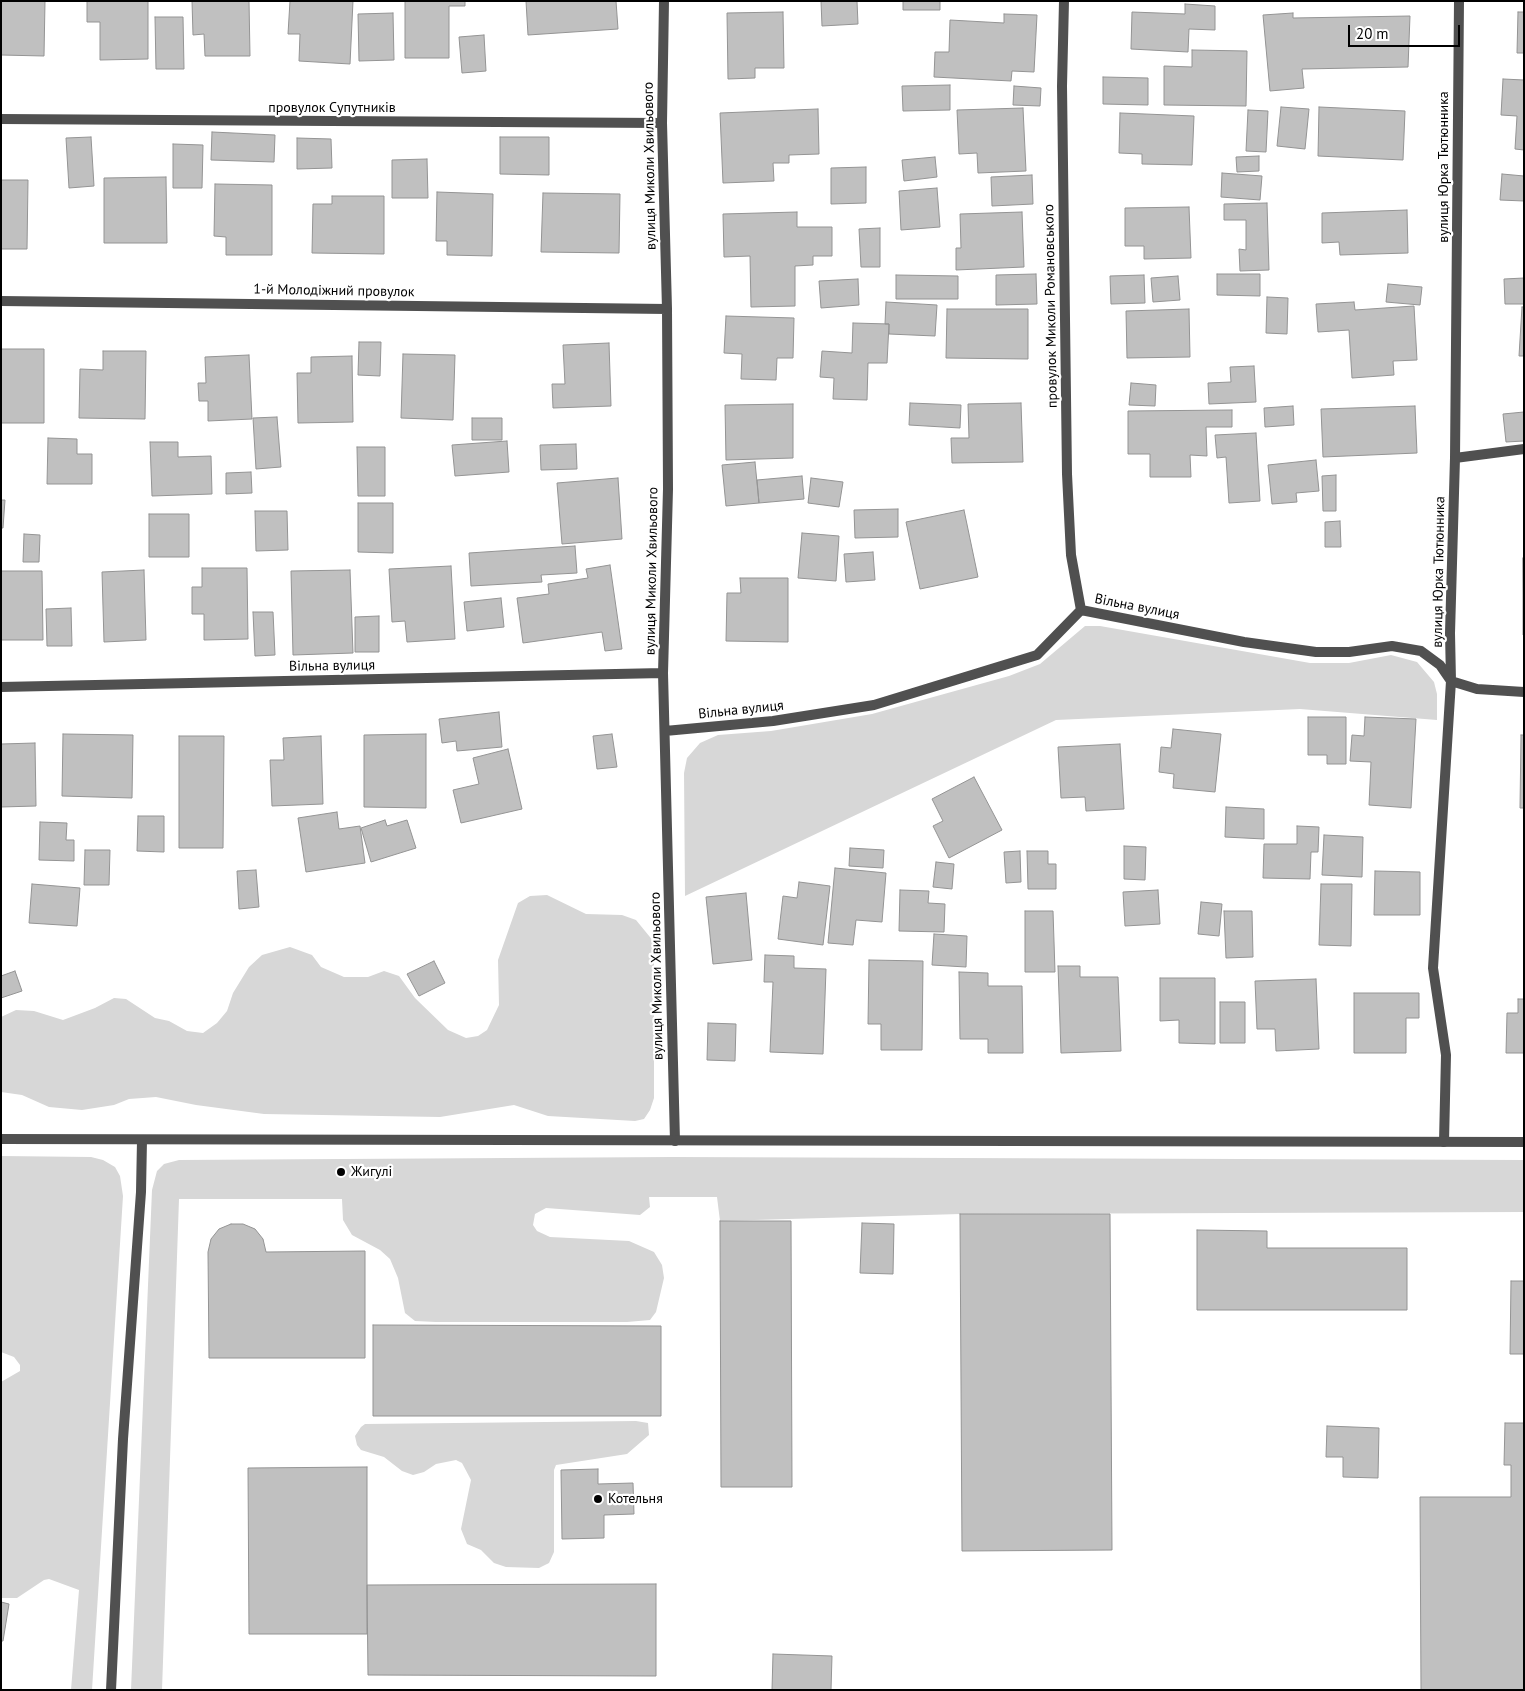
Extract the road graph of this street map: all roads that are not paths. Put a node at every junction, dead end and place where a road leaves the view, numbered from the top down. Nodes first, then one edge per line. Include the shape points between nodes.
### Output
1 (664, 1) edge
2 (1064, 1) edge
3 (1459, 1) edge
4 (1, 120) edge
5 (662, 123) junction
6 (1, 301) edge
7 (667, 309) junction
8 (1524, 449) edge
9 (1455, 458) junction
10 (1081, 610) junction
11 (663, 673) junction
12 (1451, 680) junction
13 (1, 686) edge
14 (1524, 692) edge
15 (665, 731) junction
16 (1, 1139) edge
17 (142, 1140) junction
18 (675, 1141) junction
19 (1444, 1142) junction
20 (1524, 1142) edge
21 (111, 1690) edge

1 - 5 street, вулиця Миколи Хвильового
2 - 10 street, провулок Миколи Романовського via 1062,86 1067,474 1071,555
3 - 9 street, вулиця Юрка Тютюнника
4 - 5 street, провулок Супутників
5 - 7 street, вулиця Миколи Хвильового
6 - 7 street, 1-й Молодіжний провулок
7 - 11 street, вулиця Миколи Хвильового via 668,489
8 - 9 street
9 - 12 street, вулиця Юрка Тютюнника
10 - 12 street, Вільна вулиця via 1244,642 1316,652 1349,652 1392,646 1421,651 1440,665
10 - 15 street, Вільна вулиця via 1037,655 874,705 773,722
11 - 13 street, Вільна вулиця
11 - 15 street, вулиця Миколи Хвильового
12 - 14 street via 1477,689
12 - 19 street, вулиця Юрка Тютюнника via 1433,968 1446,1054
15 - 18 street, вулиця Миколи Хвильового
16 - 17 street
17 - 18 street
17 - 21 street
18 - 19 street
19 - 20 street

